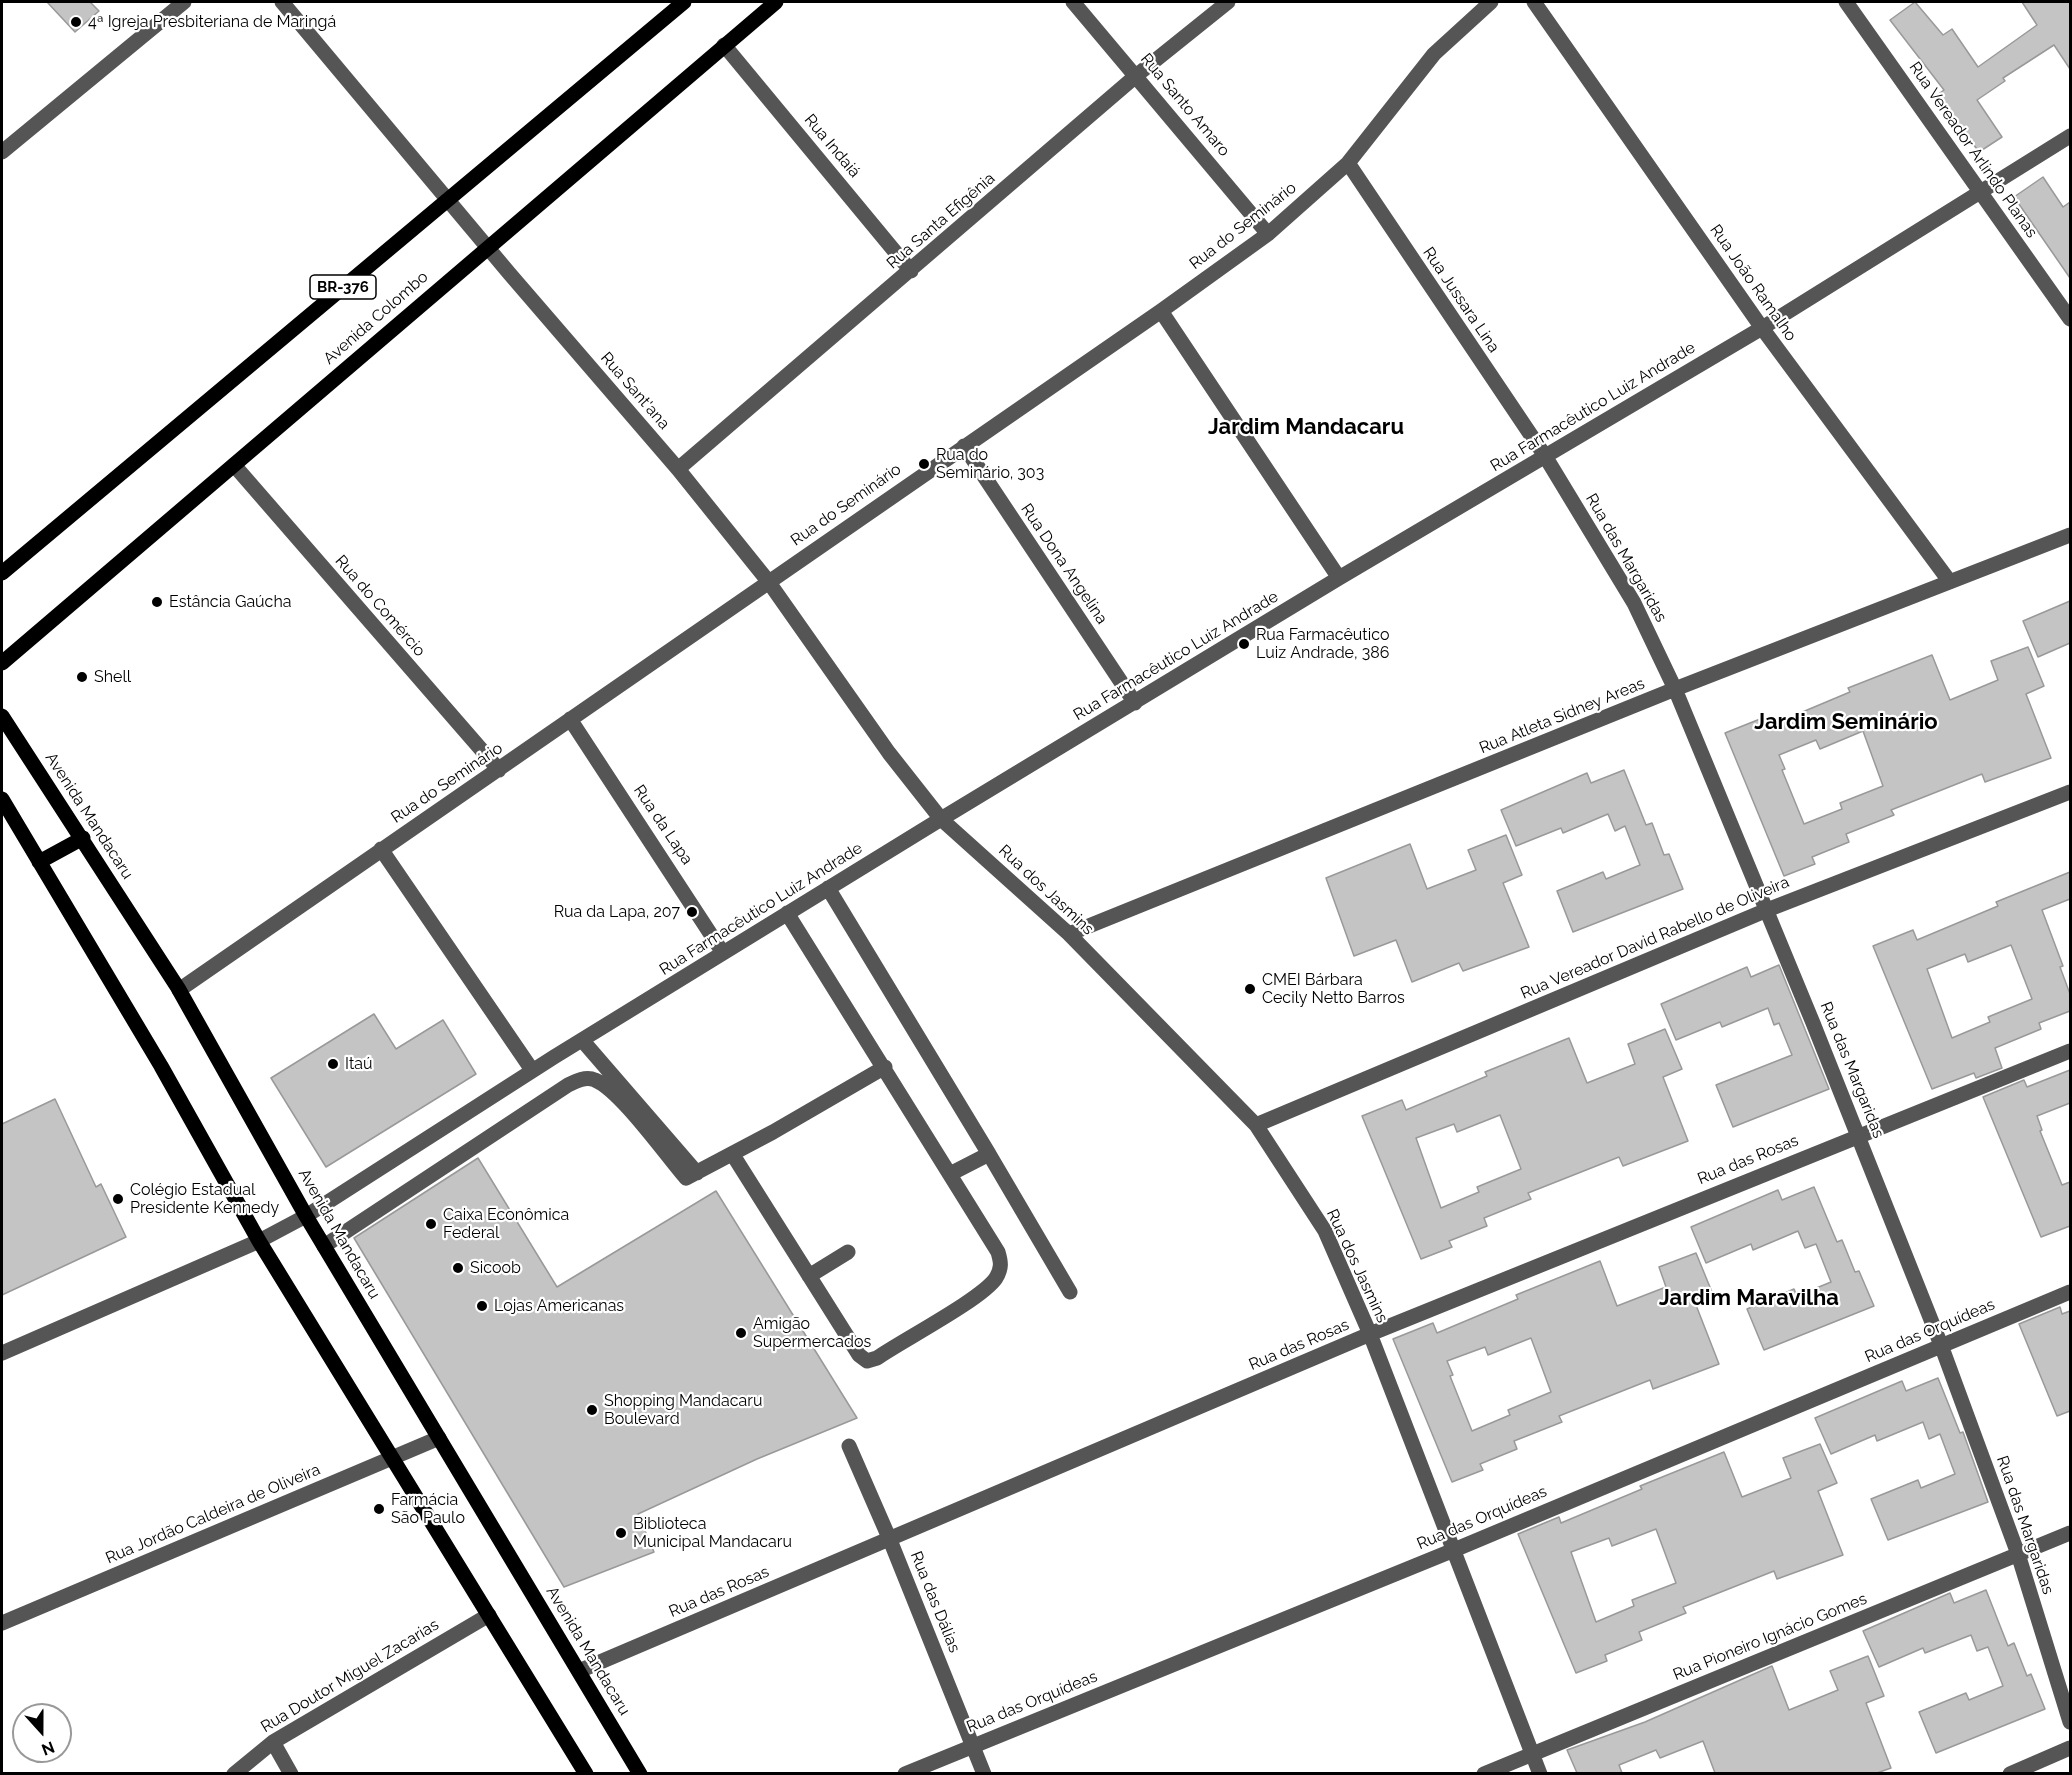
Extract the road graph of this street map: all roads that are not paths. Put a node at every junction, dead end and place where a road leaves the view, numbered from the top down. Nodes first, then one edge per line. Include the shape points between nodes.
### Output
1 (184, 2) edge
2 (282, 2) edge
3 (681, 2) edge
4 (776, 2) edge
5 (1073, 2) edge
6 (1228, 2) edge
7 (1491, 2) edge
8 (1534, 2) edge
9 (1846, 2) edge
10 (724, 45) junction
11 (1137, 75) junction
12 (2070, 136) edge
13 (2, 152) edge
14 (1348, 163) junction
15 (1981, 193) junction
16 (449, 201) junction
17 (1268, 234) junction
18 (487, 247) junction
19 (911, 271) junction
20 (1161, 311) junction
21 (2070, 319) edge
22 (1762, 328) junction
23 (964, 446) junction
24 (1545, 456) junction
25 (234, 465) junction
26 (678, 469) junction
27 (2070, 535) edge
28 (2, 573) edge
29 (1339, 578) junction
30 (768, 581) junction
31 (1950, 582) junction
32 (2, 663) edge
33 (1676, 689) junction
34 (1135, 703) junction
35 (2, 716) edge
36 (570, 719) junction
37 (499, 770) junction
38 (2070, 792) edge
39 (2, 799) edge
40 (941, 819) junction
41 (83, 838) junction
42 (381, 849) junction
43 (39, 862) junction
44 (828, 888) junction
45 (1767, 910) junction
46 (787, 913) junction
47 (1069, 934) junction
48 (723, 953) junction
49 (179, 990) junction
50 (582, 1040) junction
51 (2070, 1051) edge
52 (885, 1067) junction
53 (532, 1070) junction
54 (1256, 1125) junction
55 (1858, 1134) junction
56 (989, 1154) junction
57 (733, 1155) junction
58 (697, 1173) junction
59 (950, 1174) junction
60 (306, 1216) junction
61 (259, 1241) junction
62 (324, 1246) junction
63 (848, 1252) dead end
64 (809, 1276) junction
65 (1070, 1292) dead end
66 (2070, 1292) edge
67 (1370, 1334) junction
68 (1941, 1345) junction
69 (2, 1353) edge
70 (439, 1438) junction
71 (849, 1446) dead end
72 (392, 1458) junction
73 (2070, 1533) edge
74 (890, 1540) junction
75 (1454, 1550) junction
76 (2018, 1554) junction
77 (489, 1615) junction
78 (2, 1623) edge
79 (579, 1671) junction
80 (2070, 1722) edge
81 (273, 1742) junction
82 (972, 1746) junction
83 (2070, 1748) edge
84 (1533, 1754) junction
85 (234, 1773) edge
86 (291, 1773) edge
87 (586, 1773) edge
88 (640, 1773) edge
89 (905, 1773) edge
90 (984, 1773) edge
91 (1484, 1773) edge
92 (1540, 1773) edge
93 (2010, 1773) edge

1 - 13 street
2 - 16 street, Rua Sant'ana
3 - 16 main road, BR-376
4 - 10 main road, Avenida Colombo
5 - 11 street, Rua Santo Amaro
6 - 11 street, Rua Santa Efigênia
7 - 14 street, Rua do Seminário via 1434,54
8 - 22 street, Rua João Ramalho
9 - 15 street, Rua Vereador Arlindo Planas
10 - 18 main road, Avenida Colombo
10 - 19 street, Rua Indaiá
11 - 17 street, Rua Santo Amaro
11 - 19 street, Rua Santa Efigênia
12 - 15 street, Rua Farmacêutico Luiz Andrade
14 - 17 street, Rua do Seminário
14 - 24 street, Rua Jussara Lina
15 - 21 street, Rua Vereador Arlindo Planas
15 - 22 street, Rua Farmacêutico Luiz Andrade
16 - 18 street, Rua Sant'ana
16 - 28 main road, BR-376
17 - 20 street, Rua do Seminário
18 - 25 main road, Avenida Colombo
18 - 26 street, Rua Sant'ana
19 - 26 street, Rua Santa Efigênia
20 - 23 street, Rua do Seminário
20 - 29 street
22 - 24 street, Rua Farmacêutico Luiz Andrade
22 - 31 street, Rua João Ramalho
23 - 30 street, Rua do Seminário
23 - 34 street, Rua Dona Angelina
24 - 29 street, Rua Farmacêutico Luiz Andrade
24 - 33 street, Rua das Margaridas via 1634,603
25 - 32 main road, Avenida Colombo
25 - 37 street, Rua do Comércio
26 - 30 street, Rua Sant'ana
27 - 31 street, Rua Atleta Sidney Areas
29 - 34 street, Rua Farmacêutico Luiz Andrade
30 - 36 street, Rua do Seminário
30 - 40 street, Rua Sant'ana via 889,753
31 - 33 street, Rua Atleta Sidney Areas
33 - 45 street, Rua das Margaridas
33 - 47 street, Rua Atleta Sidney Areas
34 - 40 street, Rua Farmacêutico Luiz Andrade
35 - 41 main road, Avenida Mandacaru
36 - 37 street, Rua do Seminário
36 - 48 street, Rua da Lapa
37 - 42 street, Rua do Seminário
38 - 45 street, Rua Vereador David Rabello de Oliveira
39 - 43 main road
40 - 44 street, Rua Farmacêutico Luiz Andrade
40 - 47 street, Rua dos Jasmins
41 - 43 main road
41 - 49 main road, Avenida Mandacaru
42 - 49 street, Rua do Seminário
42 - 53 street
43 - 61 main road via 161,1066
44 - 46 street, Rua Farmacêutico Luiz Andrade
44 - 56 street
45 - 54 street, Rua Vereador David Rabello de Oliveira
45 - 55 street, Rua das Margaridas
46 - 48 street, Rua Farmacêutico Luiz Andrade
46 - 52 street
47 - 54 street, Rua dos Jasmins
48 - 50 street, Rua Farmacêutico Luiz Andrade
49 - 60 main road, Avenida Mandacaru
50 - 53 street, Rua Farmacêutico Luiz Andrade
50 - 58 street
51 - 55 street, Rua das Rosas
52 - 57 street
52 - 59 street
53 - 60 street, Rua Farmacêutico Luiz Andrade
54 - 67 street, Rua dos Jasmins via 1325,1232
55 - 67 street, Rua das Rosas
55 - 68 street, Rua das Margaridas
56 - 59 street
56 - 65 street
57 - 58 street
57 - 64 street
58 - 62 street via 686,1179 614,1093 594,1079 581,1079
59 - 64 street via 998,1252 1001,1266 995,1279 978,1295 867,1361
60 - 61 street, Rua Farmacêutico Luiz Andrade
60 - 62 main road, Avenida Mandacaru
61 - 69 street, Rua Farmacêutico Luiz Andrade
61 - 72 main road
62 - 70 main road, Avenida Mandacaru
63 - 64 street
66 - 68 street, Rua das Orquídeas
67 - 74 street, Rua das Rosas
67 - 75 street, Rua dos Jasmins
68 - 75 street, Rua das Orquídeas
68 - 76 street, Rua das Margaridas
70 - 72 street, Rua Jordão Caldeira de Oliveira
70 - 79 main road, Avenida Mandacaru
71 - 74 street, Rua das Dálias
72 - 77 main road
72 - 78 street, Rua Jordão Caldeira de Oliveira
73 - 76 street, Rua Pioneiro Ignácio Gomes
74 - 79 street, Rua das Rosas
74 - 82 street, Rua das Dálias
75 - 82 street, Rua das Orquídeas
75 - 84 street, Rua dos Jasmins
76 - 80 street, Rua das Margaridas
76 - 84 street, Rua Pioneiro Ignácio Gomes
77 - 81 street, Rua Doutor Miguel Zacarias
77 - 87 main road
79 - 88 main road, Avenida Mandacaru
81 - 85 street, Rua Doutor Miguel Zacarias
81 - 86 street
82 - 89 street, Rua das Orquídeas
82 - 90 street, Rua das Dálias
83 - 93 street
84 - 91 street, Rua Pioneiro Ignácio Gomes
84 - 92 street, Rua dos Jasmins

